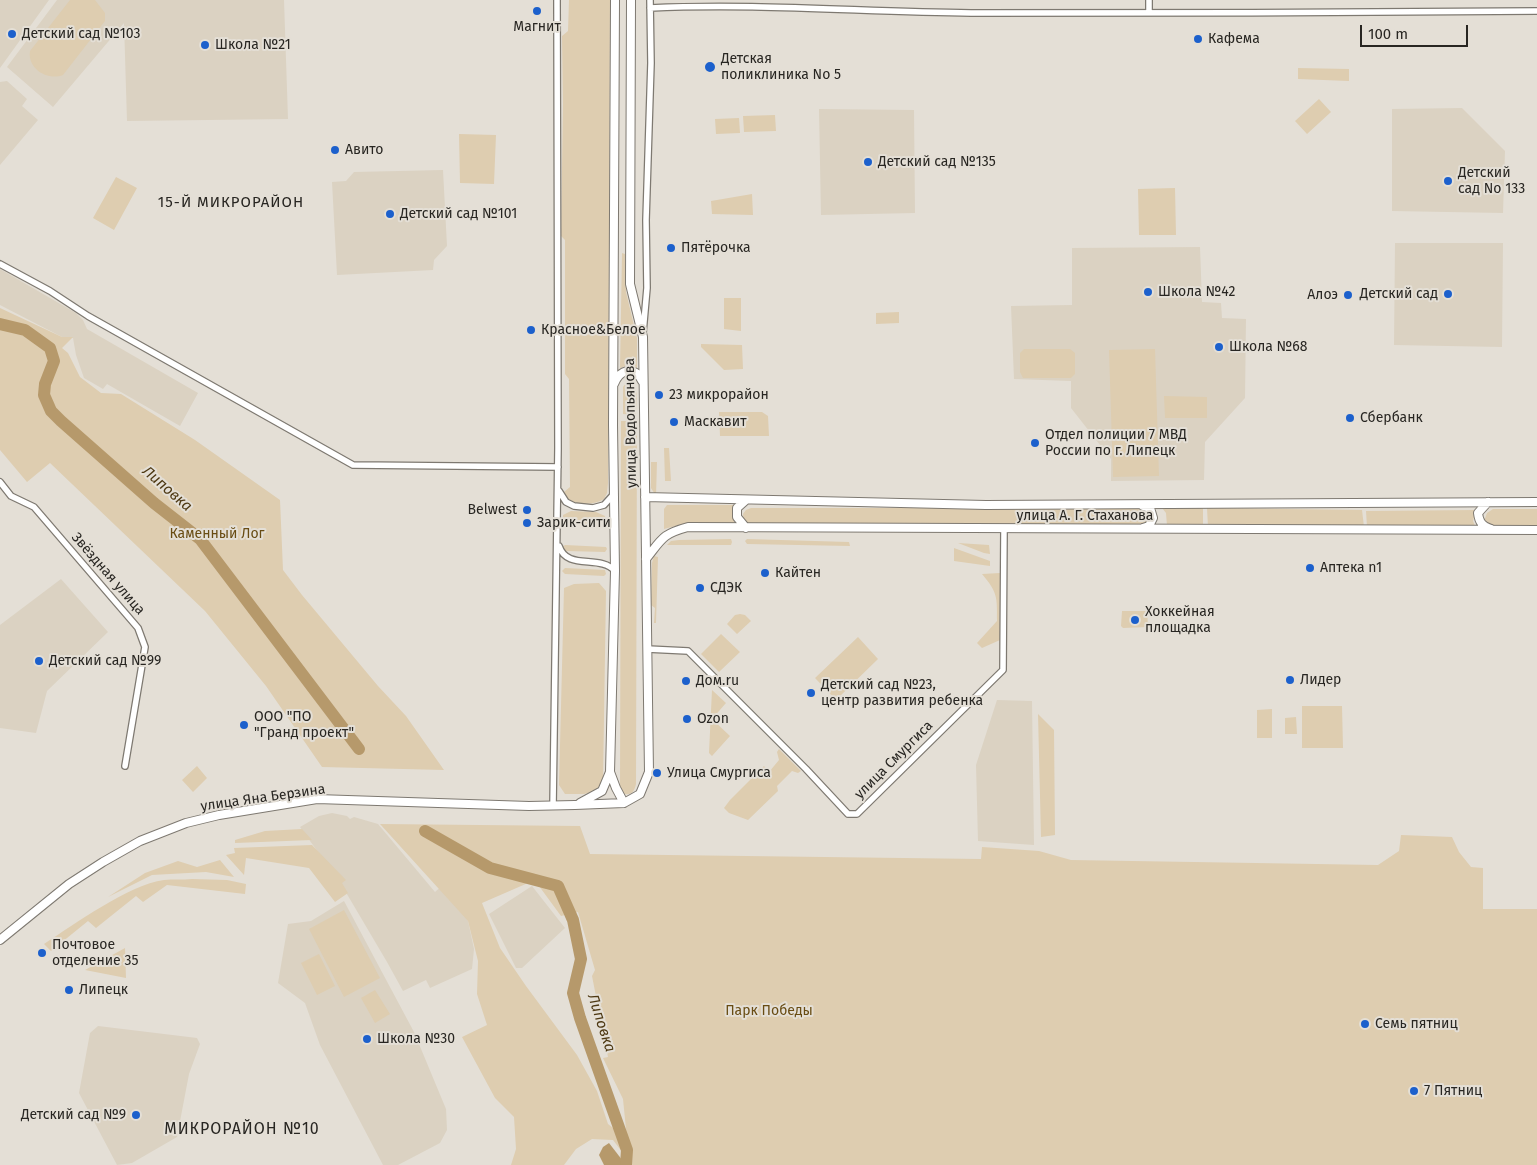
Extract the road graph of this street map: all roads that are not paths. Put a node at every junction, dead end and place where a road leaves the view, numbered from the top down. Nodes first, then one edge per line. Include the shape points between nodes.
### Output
1 (558, 0) edge
2 (615, 0) edge
3 (630, 0) edge
4 (650, 0) edge
5 (1149, 0) edge
6 (650, 8) junction
7 (1537, 11) edge
8 (1148, 13) junction
9 (0, 264) edge
10 (643, 337) junction
11 (643, 383) junction
12 (613, 386) junction
13 (558, 467) junction
14 (0, 482) edge
15 (558, 489) junction
16 (614, 494) junction
17 (645, 497) junction
18 (746, 500) junction
19 (1488, 502) junction
20 (1537, 502) edge
21 (1137, 504) junction
22 (746, 528) junction
23 (1004, 528) junction
24 (1136, 529) junction
25 (1492, 530) junction
26 (1537, 530) edge
27 (558, 539) junction
28 (646, 559) junction
29 (615, 571) junction
30 (647, 649) junction
31 (126, 766) dead end
32 (610, 772) junction
33 (624, 803) junction
34 (553, 806) junction
35 (575, 806) junction
36 (0, 940) edge

1 - 13 street
2 - 12 main road, улица Водопьянова
3 - 10 main road, улица Водопьянова via 630,284
4 - 6 street
5 - 8 street
6 - 8 street
6 - 10 street via 647,288
7 - 8 street
9 - 13 street via 353,465
10 - 11 main road, улица Водопьянова
11 - 12 main road via 640,376 631,370 619,374
11 - 17 main road, улица Водопьянова
12 - 16 main road, улица Водопьянова
13 - 15 street
14 - 31 street, Звёздная улица via 11,496 34,507 138,628 145,646
15 - 16 street via 566,502 593,508 604,505
15 - 27 street
16 - 29 main road, улица Водопьянова
17 - 18 main road, улица А. Г. Стаханова
17 - 28 main road, улица Водопьянова
18 - 21 main road, улица А. Г. Стаханова via 986,505
18 - 22 main road via 737,508 737,517
19 - 20 main road, улица А. Г. Стаханова
19 - 21 main road, улица А. Г. Стаханова
19 - 25 main road via 1478,513 1483,526
21 - 24 main road via 1150,508 1153,518 1149,526
22 - 23 main road, улица А. Г. Стаханова
22 - 28 main road, улица А. Г. Стаханова via 688,527 670,532
23 - 24 main road, улица А. Г. Стаханова
23 - 30 street, улица Смургиса via 1003,670 857,814 848,814 688,651
24 - 25 main road, улица А. Г. Стаханова
25 - 26 main road, улица А. Г. Стаханова
27 - 29 street via 562,554 571,560 595,562
27 - 34 street
28 - 30 main road, улица Водопьянова
29 - 32 main road, улица Водопьянова
30 - 33 main road, улица Водопьянова via 649,772 640,794
32 - 33 main road, улица Водопьянова
32 - 35 main road, улица Водопьянова via 602,791
33 - 35 main road, улица Яна Берзина
34 - 35 main road, улица Яна Берзина
34 - 36 main road, улица Яна Берзина via 317,800 186,822 103,862 69,884

